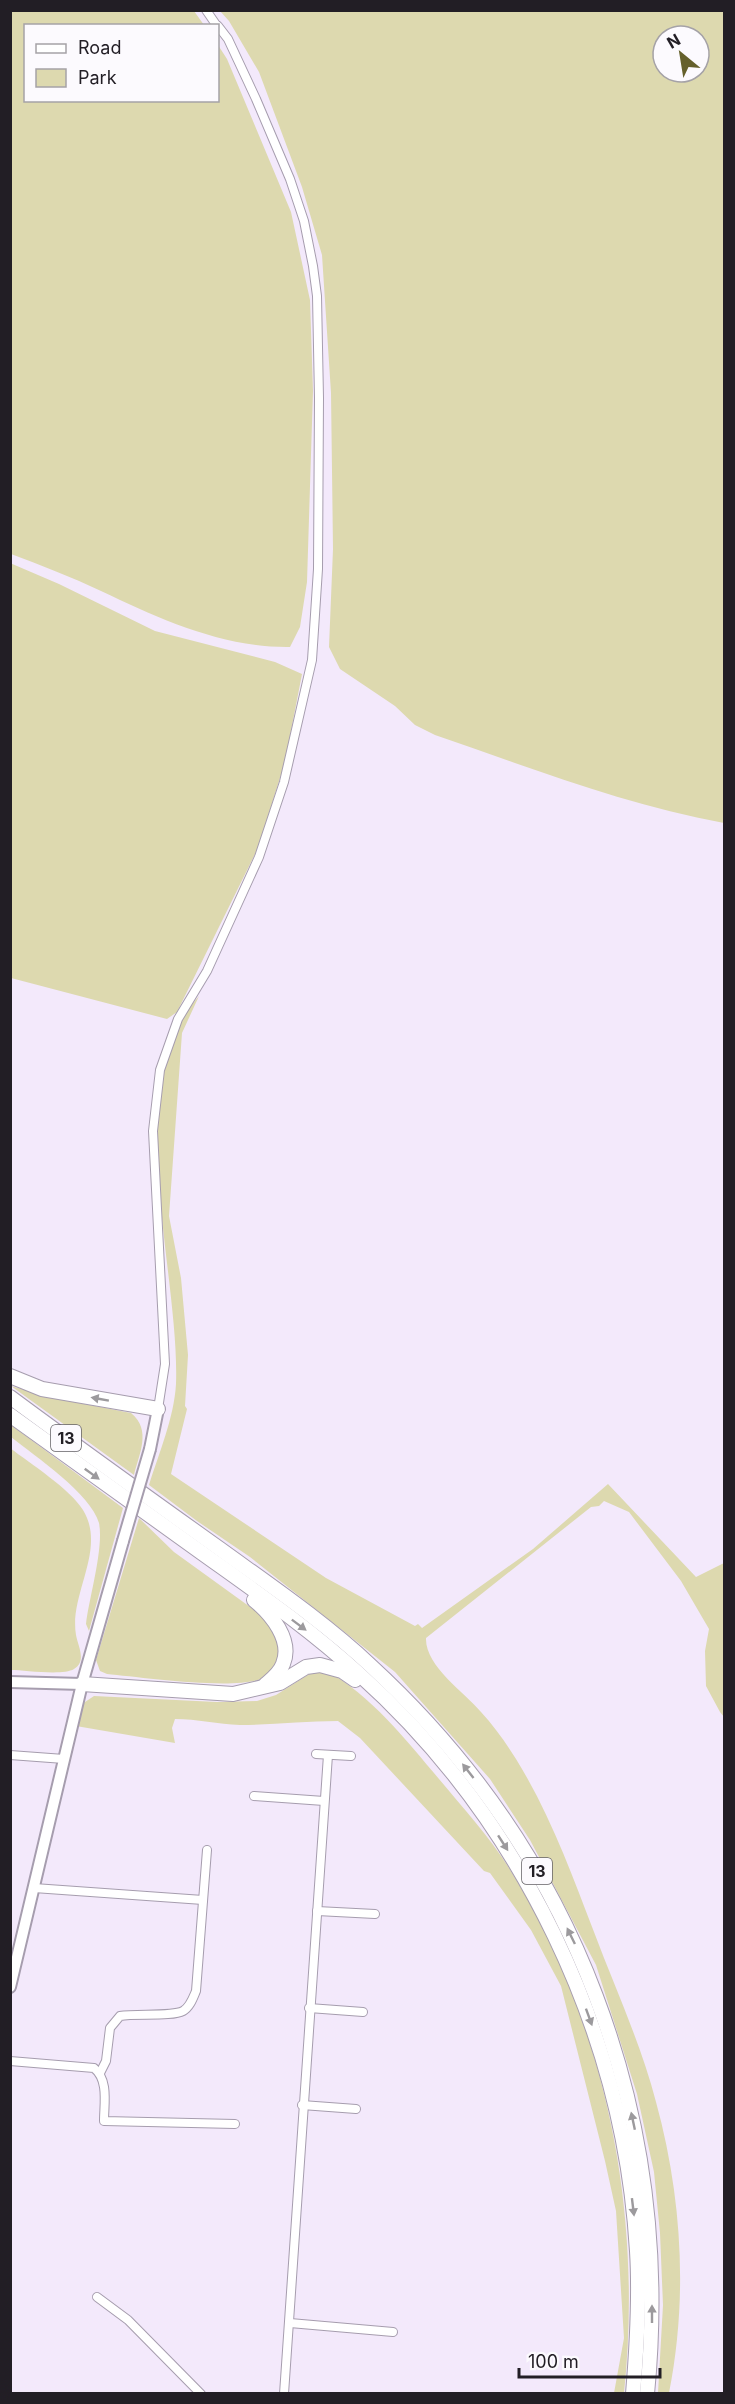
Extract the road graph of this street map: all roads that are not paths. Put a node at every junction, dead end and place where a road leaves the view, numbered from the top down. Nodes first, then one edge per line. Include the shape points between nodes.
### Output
1 (206, 10) edge
2 (216, 24) edge
3 (219, 28) edge
4 (10, 1376) edge
5 (10, 1397) edge
6 (158, 1409) junction
7 (10, 1415) edge
8 (150, 1516) junction
9 (10, 1682) edge
10 (82, 1684) junction
11 (261, 1689) junction
12 (316, 1754) dead end
13 (10, 1755) edge
14 (328, 1755) junction
15 (351, 1756) dead end
16 (64, 1759) junction
17 (254, 1796) dead end
18 (324, 1801) junction
19 (490, 1824) junction
20 (207, 1850) dead end
21 (34, 1888) junction
22 (203, 1900) junction
23 (317, 1911) junction
24 (375, 1914) dead end
25 (10, 1987) edge
26 (309, 2008) junction
27 (363, 2012) dead end
28 (10, 2061) edge
29 (100, 2073) junction
30 (302, 2105) junction
31 (356, 2109) dead end
32 (235, 2124) dead end
33 (97, 2297) dead end
34 (290, 2324) junction
35 (393, 2332) dead end
36 (201, 2394) edge
37 (284, 2394) edge
38 (633, 2394) edge
39 (647, 2394) edge

1 - 2 street
3 - 6 street via 228,39 290,179 313,266 320,398 318,569 312,660 284,782 259,857 207,971 178,1019 160,1070 153,1131 165,1364
6 -> 4 highway via 42,1389
39 -> 5 highway, 13 via 652,2339 652,2251 631,2113 591,1982 557,1908 518,1839 427,1721 340,1638
6 - 10 street, bridge
7 -> 8 highway, 13
8 - 11 highway via 174,1541 256,1602 279,1629 286,1653 284,1664
8 -> 19 highway, 13 via 360,1674 416,1731
9 - 10 street
10 - 11 highway via 233,1694
10 - 16 street
11 - 19 highway via 306,1667 320,1665 342,1671 379,1704
12 - 14 street
13 - 16 street
14 - 15 street
14 - 18 street
16 - 21 street
17 - 18 street
18 - 23 street
19 -> 38 highway, 13 via 519,1869 566,1960 591,2024 617,2117 638,2252 638,2341
20 - 22 street
21 - 22 street
21 - 25 street
22 - 29 street via 196,1991 190,2004 183,2011 170,2014 120,2016 110,2028 106,2061
23 - 24 street
23 - 26 street
26 - 27 street
26 - 30 street
28 - 29 street via 83,2066
29 - 32 street via 104,2082 104,2121
30 - 31 street
30 - 34 street
33 - 36 street via 128,2320
34 - 35 street
34 - 37 street

